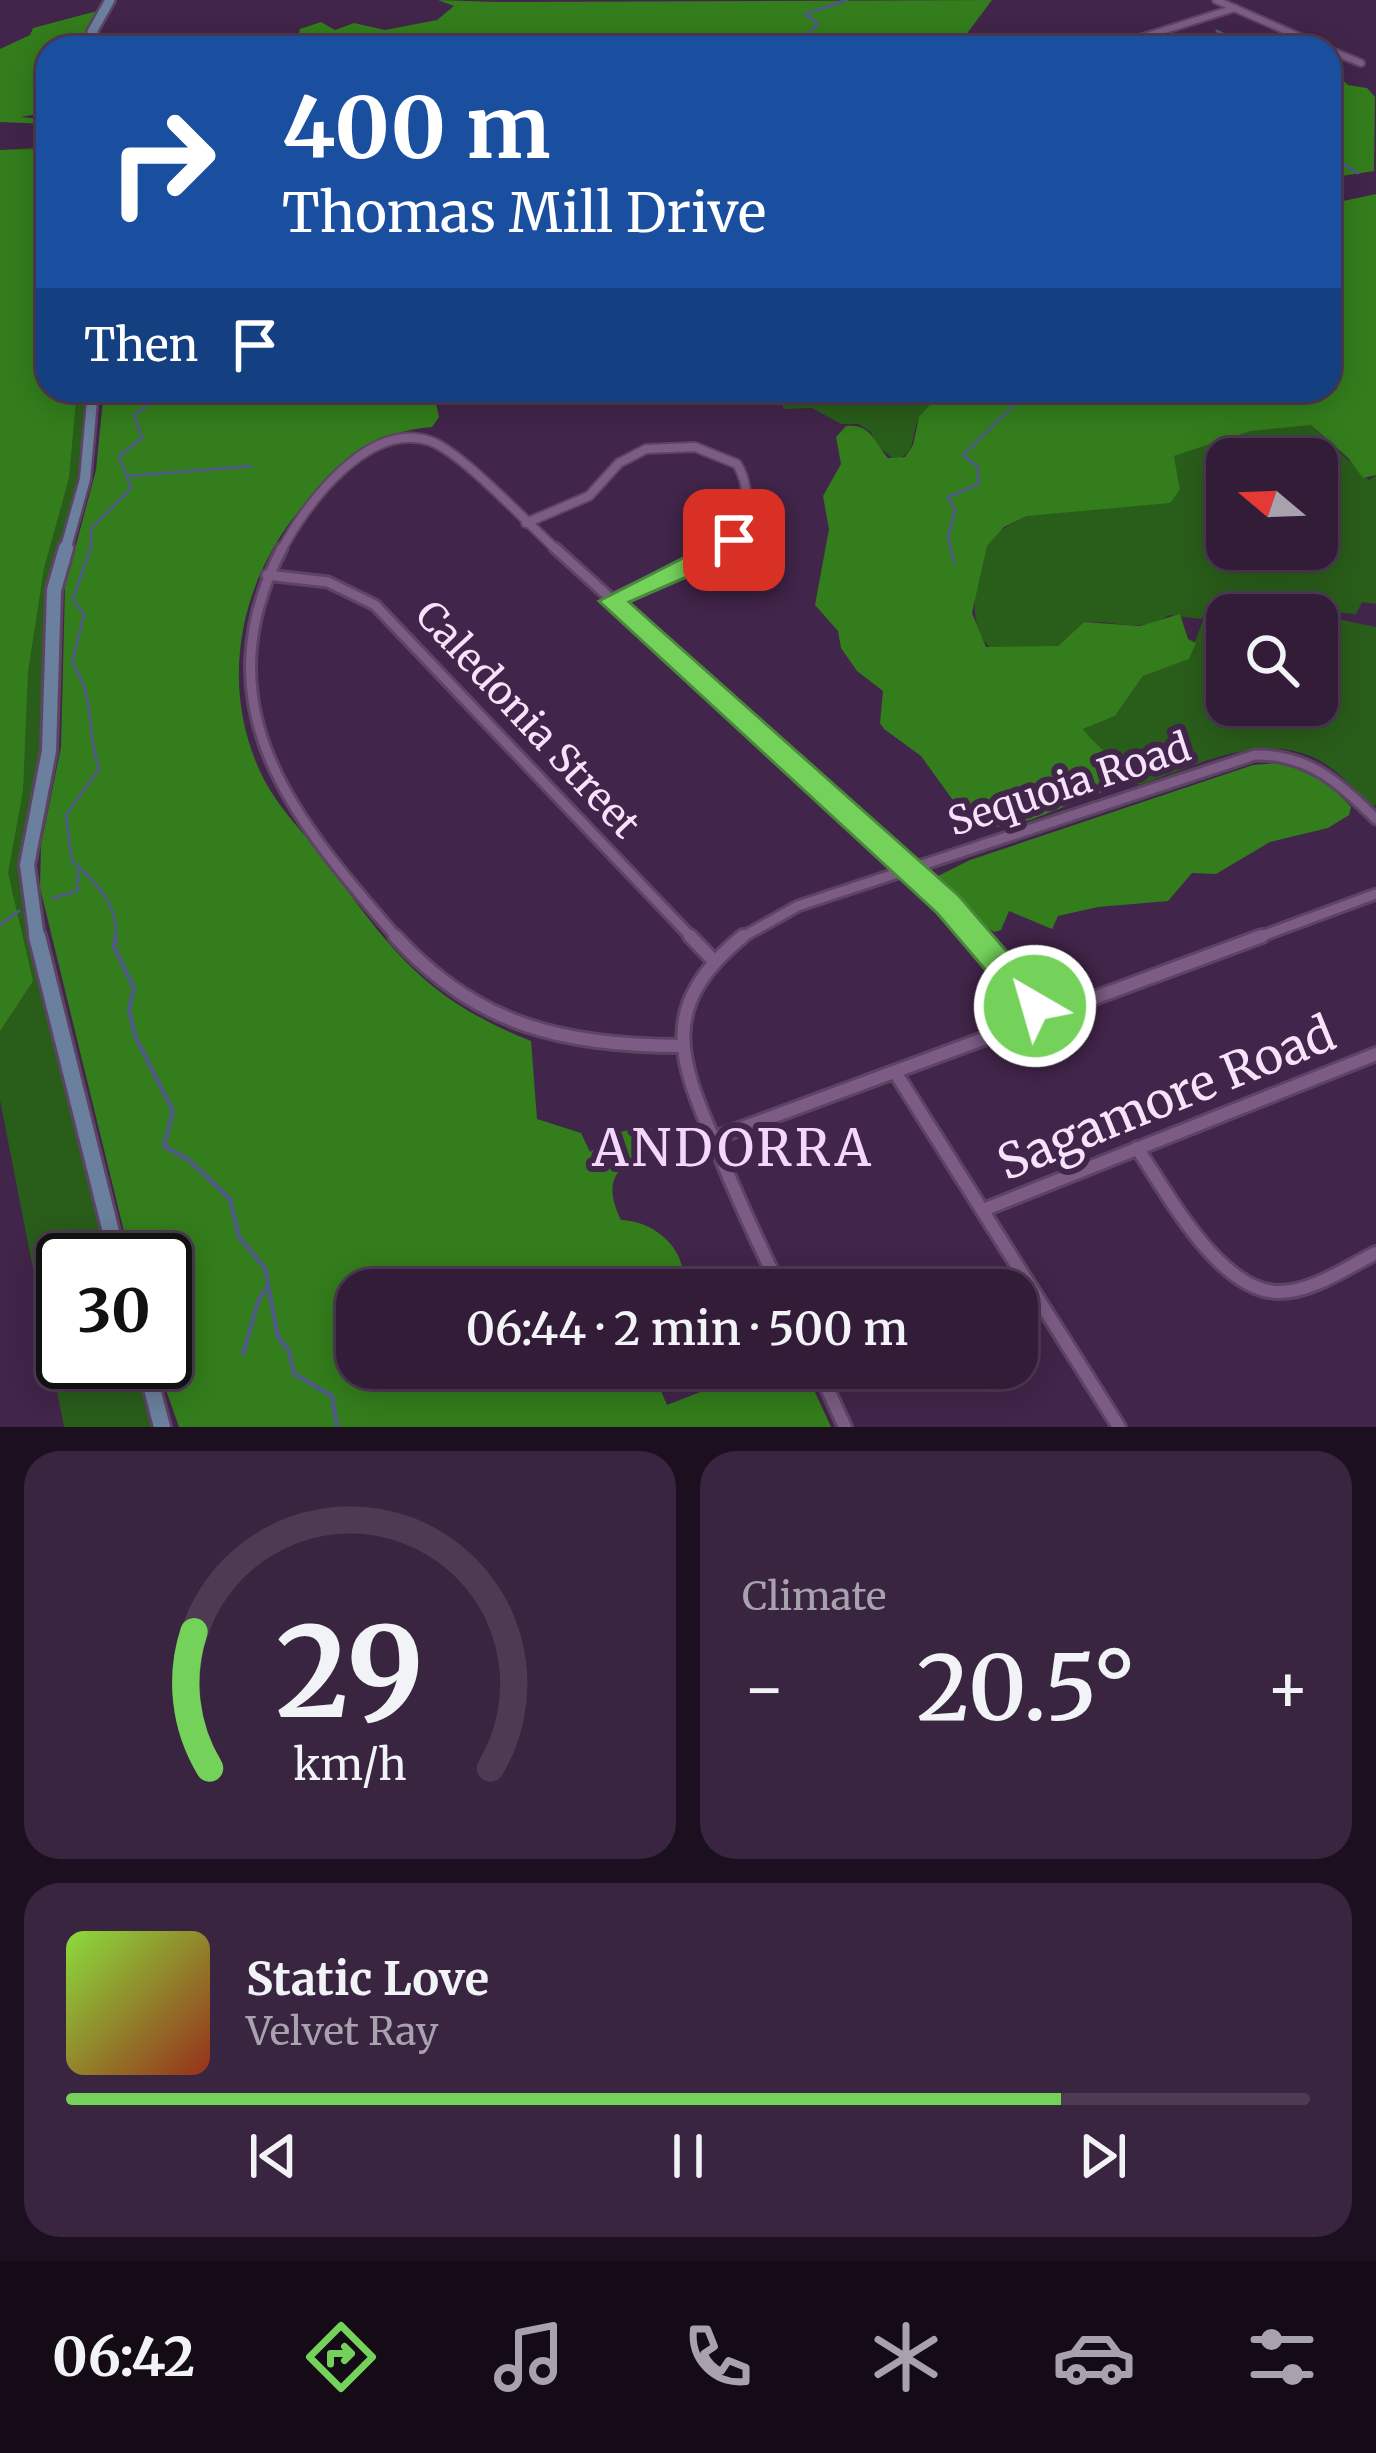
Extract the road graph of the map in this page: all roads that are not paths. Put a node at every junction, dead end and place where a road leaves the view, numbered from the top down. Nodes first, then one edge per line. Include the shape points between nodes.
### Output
1 (110, 0) edge
2 (1216, 0) edge
3 (1235, 8) junction
4 (93, 36) edge
5 (1146, 36) edge
6 (1298, 36) edge
7 (1341, 55) edge
8 (1361, 63) dead end
9 (92, 402) edge
10 (526, 523) junction
11 (267, 575) junction
12 (612, 601) junction
13 (1376, 819) edge
14 (909, 869) junction
15 (1376, 894) edge
16 (713, 960) junction
17 (1043, 1017) junction
18 (682, 1046) junction
19 (1376, 1054) edge
20 (895, 1072) junction
21 (712, 1138) junction
22 (1137, 1148) junction
23 (983, 1210) junction
24 (111, 1233) edge
25 (1376, 1253) edge
26 (771, 1269) edge
27 (152, 1389) edge
28 (828, 1389) edge
29 (162, 1427) edge
30 (845, 1427) edge
31 (1119, 1427) edge

1 - 4 street
2 - 3 street
3 - 5 street
3 - 6 street
7 - 8 street
9 - 24 street via 85,479 54,590 49,751 27,865 38,946
10 - 11 street via 443,447 406,437 373,447 331,483
10 - 12 street
10 - 12 street via 589,496 632,454 660,446 695,446 745,474 737,534 719,553
11 - 16 street, Caledonia Street via 328,582 375,605
11 - 18 street via 248,663 263,749 298,815 404,949 469,1001 524,1026 585,1041
12 - 14 street
13 - 14 street, Sequoia Road via 1328,772 1266,754
14 - 16 street, Sequoia Road via 771,917
14 - 17 street via 988,946
15 - 17 street
16 - 18 street, Sequoia Road via 691,997
17 - 20 street
18 - 21 street, Sequoia Road via 687,1081
19 - 22 street, Sagamore Road
20 - 21 street
20 - 23 street
21 - 26 street, Sequoia Road
22 - 23 street, Sagamore Road
22 - 25 street via 1241,1283 1289,1291
23 - 31 street
27 - 29 street
28 - 30 street

